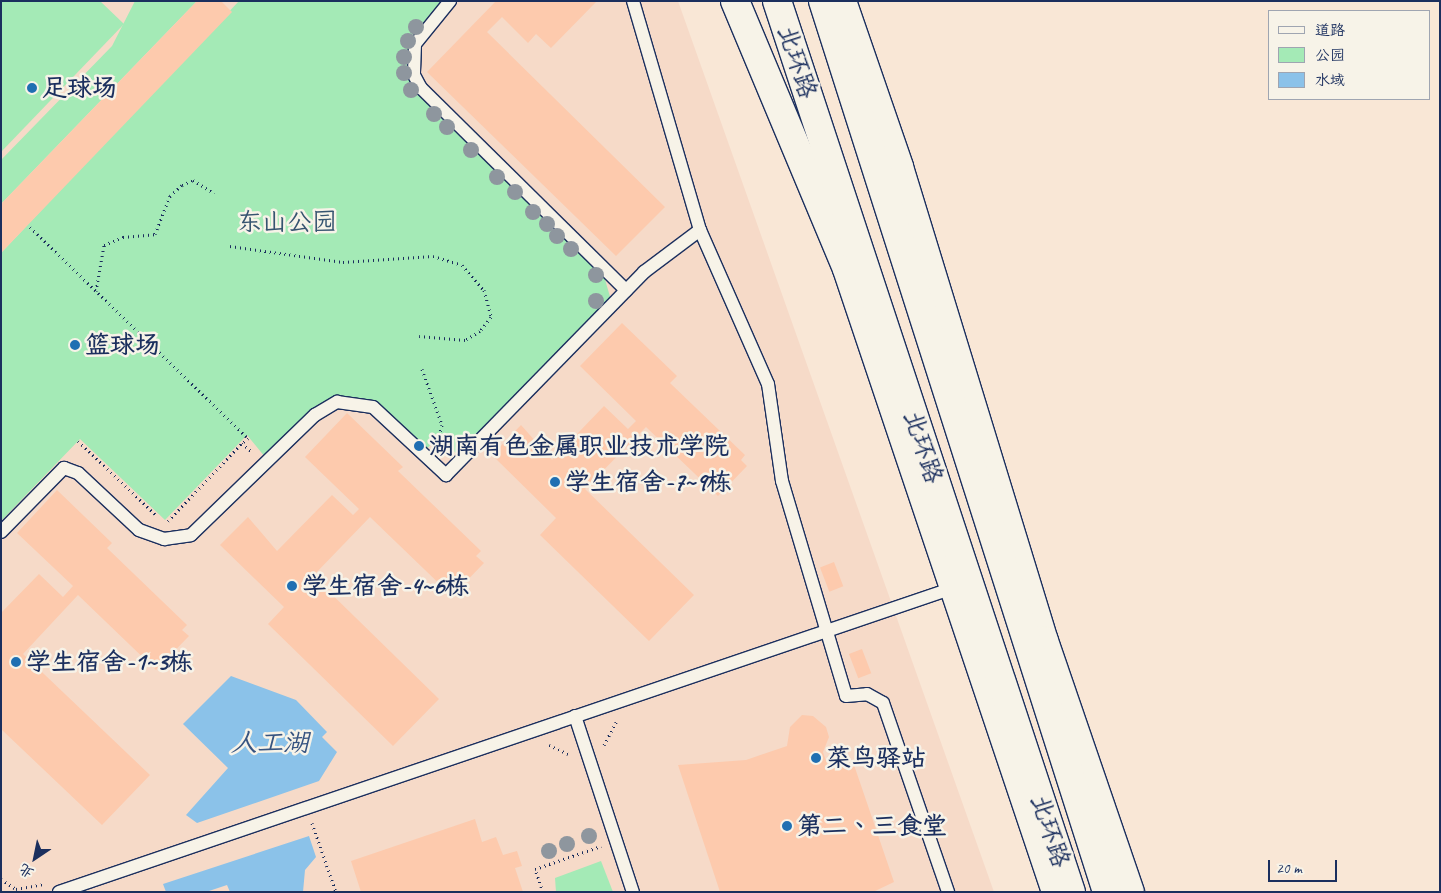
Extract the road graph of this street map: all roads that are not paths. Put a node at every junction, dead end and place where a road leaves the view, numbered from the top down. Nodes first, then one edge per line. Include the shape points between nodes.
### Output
1 (450, 1) edge
2 (633, 1) edge
3 (735, 1) edge
4 (762, 1) edge
5 (777, 1) edge
6 (828, 3) edge
7 (808, 95) junction
8 (700, 230) junction
9 (626, 290) junction
10 (1, 532) edge
11 (953, 588) junction
12 (824, 631) junction
13 (575, 716) junction
14 (59, 892) edge
15 (633, 892) edge
16 (948, 892) edge
17 (1056, 892) edge
18 (1071, 892) edge
19 (1107, 892) edge
20 (1130, 892) edge

1 - 9 lane via 415,44 414,75 421,88
2 - 8 lane
3 - 11 main road via 847,269
4 - 7 main road
5 - 7 main road, 北环路
6 - 19 main road
6 - 20 main road via 899,167 1044,641
7 - 18 main road, 北环路
8 - 9 lane
8 - 12 lane via 768,384 782,482
9 - 10 lane via 446,476 374,407 337,402 315,415 203,526 178,539 140,530 78,472 64,468
11 - 12 lane
11 - 17 main road
12 - 13 lane
12 - 16 lane via 846,696 867,694 883,703
13 - 14 lane
13 - 15 lane

